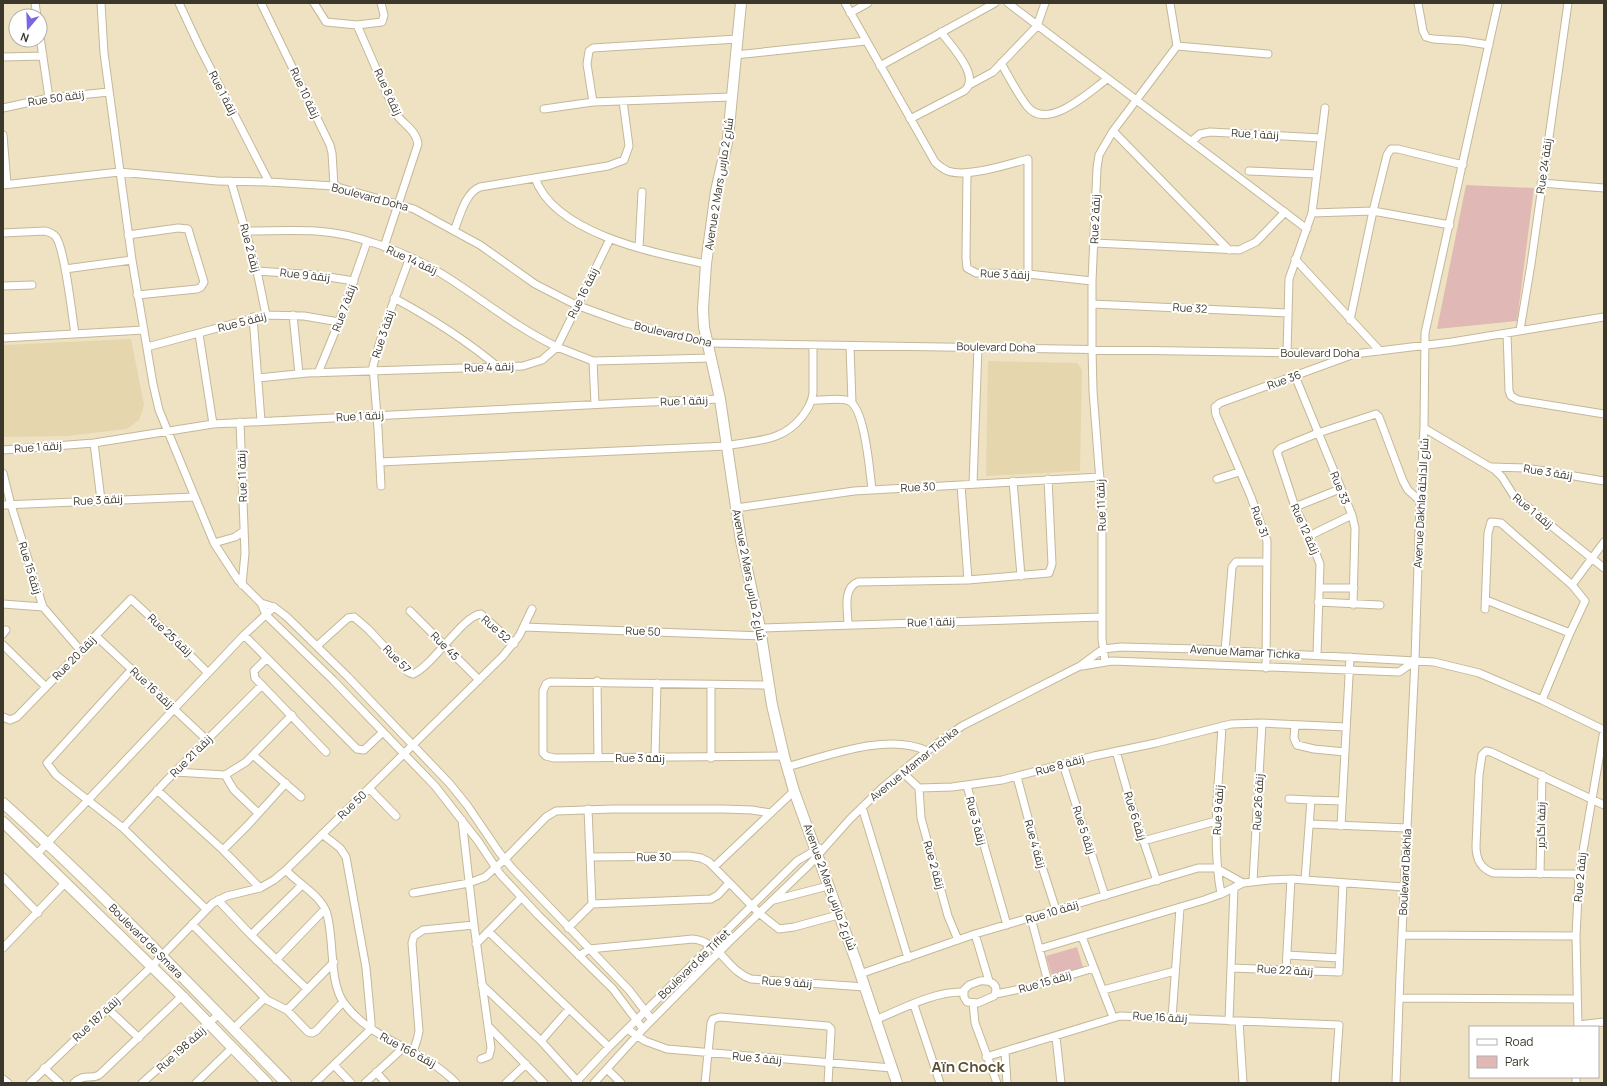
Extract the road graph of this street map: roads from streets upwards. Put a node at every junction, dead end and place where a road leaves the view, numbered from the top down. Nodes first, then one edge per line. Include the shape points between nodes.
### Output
1 (101, 3) edge
2 (179, 3) edge
3 (261, 3) edge
4 (314, 3) edge
5 (381, 3) edge
6 (741, 3) edge
7 (844, 3) edge
8 (868, 3) edge
9 (995, 3) edge
10 (1008, 3) edge
11 (1045, 3) edge
12 (1170, 3) edge
13 (1418, 3) edge
14 (1423, 3) edge
15 (1498, 3) edge
16 (1568, 3) edge
17 (850, 13) junction
18 (1420, 14) junction
19 (357, 24) junction
20 (1037, 26) junction
21 (941, 32) junction
22 (737, 39) junction
23 (866, 41) junction
24 (1490, 45) junction
25 (1177, 46) junction
26 (42, 48) edge
27 (1268, 54) dead end
28 (735, 55) junction
29 (43, 56) junction
30 (3, 58) edge
31 (1001, 63) junction
32 (880, 66) junction
33 (1106, 79) junction
34 (969, 85) junction
35 (109, 92) junction
36 (731, 97) junction
37 (49, 98) junction
38 (623, 101) junction
39 (1136, 101) junction
40 (593, 102) junction
41 (3, 108) edge
42 (1325, 108) dead end
43 (544, 109) dead end
44 (910, 119) junction
45 (1113, 131) junction
46 (3, 135) edge
47 (1321, 138) junction
48 (1192, 141) junction
49 (1463, 165) junction
50 (1249, 171) dead end
51 (119, 172) junction
52 (967, 173) junction
53 (1317, 174) junction
54 (535, 178) junction
55 (231, 182) junction
56 (269, 182) junction
57 (1541, 183) junction
58 (5, 185) edge
59 (334, 186) junction
60 (1604, 188) edge
61 (642, 192) dead end
62 (398, 204) junction
63 (1373, 211) junction
64 (1285, 212) junction
65 (1312, 213) junction
66 (1450, 225) junction
67 (1307, 229) junction
68 (246, 231) junction
69 (454, 231) junction
70 (3, 233) edge
71 (128, 235) junction
72 (610, 239) junction
73 (367, 242) junction
74 (1095, 243) junction
75 (384, 247) junction
76 (639, 248) junction
77 (1229, 250) junction
78 (410, 257) junction
79 (1295, 258) junction
80 (132, 260) junction
81 (706, 264) junction
82 (65, 269) junction
83 (257, 271) junction
84 (1028, 274) junction
85 (1092, 281) junction
86 (354, 282) junction
87 (32, 284) dead end
88 (3, 286) edge
89 (138, 295) junction
90 (394, 298) junction
91 (1092, 304) junction
92 (576, 306) junction
93 (1288, 313) junction
94 (266, 314) junction
95 (293, 315) junction
96 (1604, 316) edge
97 (253, 317) junction
98 (1350, 320) junction
99 (339, 322) junction
100 (144, 330) junction
101 (1520, 330) junction
102 (1507, 333) junction
103 (75, 334) junction
104 (199, 334) junction
105 (3, 338) edge
106 (708, 344) junction
107 (813, 346) junction
108 (850, 346) junction
109 (1425, 346) junction
110 (146, 347) junction
111 (557, 347) junction
112 (978, 347) junction
113 (1092, 348) junction
114 (1380, 352) junction
115 (1287, 353) junction
116 (1354, 354) junction
117 (712, 358) junction
118 (593, 361) junction
119 (498, 367) junction
120 (373, 372) junction
121 (318, 373) junction
122 (299, 374) junction
123 (1295, 376) junction
124 (258, 378) junction
125 (720, 399) junction
126 (812, 400) junction
127 (852, 403) junction
128 (595, 404) junction
129 (1216, 407) joint
130 (1604, 414) edge
131 (377, 415) junction
132 (261, 421) junction
133 (240, 422) junction
134 (213, 424) junction
135 (1424, 428) junction
136 (167, 431) junction
137 (1318, 433) junction
138 (94, 443) junction
139 (729, 445) junction
140 (3, 450) edge
141 (380, 462) junction
142 (1491, 468) junction
143 (1239, 472) junction
144 (3, 473) edge
145 (1100, 477) junction
146 (1048, 479) junction
147 (1217, 479) dead end
148 (1013, 481) junction
149 (1604, 481) edge
150 (961, 484) junction
151 (973, 484) junction
152 (381, 486) dead end
153 (1340, 489) junction
154 (872, 490) junction
155 (194, 497) junction
156 (101, 500) junction
157 (1420, 501) junction
158 (7, 505) edge
159 (1295, 507) junction
160 (736, 508) junction
161 (1352, 515) junction
162 (244, 531) junction
163 (1309, 536) junction
164 (1604, 542) edge
165 (214, 543) junction
166 (1592, 558) junction
167 (1266, 562) junction
168 (1604, 568) edge
169 (1021, 576) junction
170 (968, 580) junction
171 (242, 585) junction
172 (1572, 585) junction
173 (1319, 588) junction
174 (1354, 588) junction
175 (131, 599) joint
176 (1486, 600) junction
177 (1318, 602) junction
178 (261, 603) junction
179 (3, 604) edge
180 (1353, 605) junction
181 (1380, 605) dead end
182 (43, 607) junction
183 (274, 607) junction
184 (532, 609) dead end
185 (1486, 609) dead end
186 (410, 611) dead end
187 (477, 614) joint
188 (266, 615) junction
189 (1102, 617) junction
190 (848, 624) junction
191 (524, 627) junction
192 (761, 632) junction
193 (1570, 633) junction
194 (244, 635) junction
195 (96, 636) junction
196 (514, 644) junction
197 (3, 645) edge
198 (317, 646) junction
199 (444, 646) junction
200 (1103, 649) junction
201 (80, 651) junction
202 (1225, 651) junction
203 (1266, 653) junction
204 (1317, 655) junction
205 (1350, 657) junction
206 (267, 658) junction
207 (1415, 660) junction
208 (1105, 661) junction
209 (1080, 666) junction
210 (1266, 668) junction
211 (132, 669) junction
212 (1349, 671) junction
213 (208, 673) junction
214 (479, 680) junction
215 (597, 681) junction
216 (657, 683) junction
217 (262, 685) junction
218 (711, 685) junction
219 (769, 685) junction
220 (46, 687) junction
221 (1542, 700) junction
222 (174, 708) junction
223 (292, 715) junction
224 (3, 717) edge
225 (1262, 723) junction
226 (1295, 725) junction
227 (1222, 726) junction
228 (1346, 728) junction
229 (1604, 730) edge
230 (383, 732) junction
231 (207, 740) junction
232 (413, 745) junction
233 (927, 751) junction
234 (1116, 751) junction
235 (326, 752) dead end
236 (1345, 752) junction
237 (404, 754) junction
238 (253, 755) junction
239 (784, 756) junction
240 (655, 757) junction
241 (598, 758) junction
242 (711, 758) junction
243 (1064, 764) junction
244 (787, 767) junction
245 (175, 772) junction
246 (902, 772) junction
247 (225, 775) junction
248 (1542, 775) junction
249 (1017, 777) junction
250 (286, 782) junction
251 (967, 786) junction
252 (370, 788) junction
253 (919, 788) junction
254 (157, 790) junction
255 (794, 791) junction
256 (301, 797) dead end
257 (1289, 798) dead end
258 (1591, 799) junction
259 (88, 800) junction
260 (1310, 800) junction
261 (1342, 801) junction
262 (3, 803) edge
263 (1604, 805) edge
264 (862, 807) junction
265 (588, 810) junction
266 (258, 813) junction
267 (770, 813) junction
268 (396, 816) dead end
269 (462, 820) junction
270 (1216, 821) junction
271 (3, 822) edge
272 (1309, 824) junction
273 (1341, 826) junction
274 (123, 828) junction
275 (1408, 828) junction
276 (322, 834) junction
277 (1143, 840) junction
278 (47, 843) junction
279 (223, 850) junction
280 (820, 850) junction
281 (36, 855) junction
282 (591, 857) junction
283 (505, 860) junction
284 (714, 867) junction
285 (495, 868) junction
286 (1216, 868) junction
287 (286, 870) junction
288 (1540, 874) junction
289 (1579, 874) junction
290 (3, 877) edge
291 (1291, 879) junction
292 (1305, 880) junction
293 (1157, 881) junction
294 (1253, 881) junction
295 (65, 882) junction
296 (1343, 882) junction
297 (469, 883) junction
298 (730, 883) junction
299 (1243, 883) junction
300 (301, 886) junction
301 (828, 886) junction
302 (1404, 887) junction
303 (260, 888) junction
304 (1234, 888) junction
305 (413, 893) dead end
306 (1221, 894) junction
307 (1105, 896) junction
308 (521, 898) junction
309 (218, 900) junction
310 (773, 900) junction
311 (592, 904) junction
312 (752, 907) junction
313 (1180, 908) junction
314 (206, 909) junction
315 (325, 909) junction
316 (1056, 910) junction
317 (38, 913) junction
318 (759, 914) junction
319 (838, 915) junction
320 (1031, 918) junction
321 (192, 924) junction
322 (474, 925) junction
323 (1007, 925) junction
324 (568, 928) junction
325 (489, 932) junction
326 (975, 934) junction
327 (251, 935) junction
328 (1402, 935) junction
329 (1576, 936) junction
330 (1082, 938) junction
331 (958, 940) junction
332 (476, 944) junction
333 (4, 945) edge
334 (712, 946) junction
335 (589, 949) junction
336 (1039, 949) junction
337 (719, 952) junction
338 (1287, 955) junction
339 (162, 956) junction
340 (579, 956) junction
341 (908, 958) junction
342 (1339, 958) junction
343 (276, 960) junction
344 (334, 962) junction
345 (151, 966) junction
346 (1094, 968) junction
347 (1231, 968) junction
348 (1286, 970) junction
349 (1175, 971) junction
350 (860, 974) junction
351 (989, 981) junction
352 (1048, 982) junction
353 (482, 985) junction
354 (865, 987) junction
355 (307, 989) junction
356 (1103, 990) junction
357 (963, 992) junction
358 (996, 994) junction
359 (182, 996) junction
360 (265, 998) junction
361 (1399, 998) junction
362 (1578, 999) junction
363 (343, 1002) junction
364 (973, 1003) junction
365 (914, 1005) junction
366 (107, 1008) junction
367 (569, 1009) junction
368 (287, 1010) junction
369 (646, 1011) junction
370 (219, 1014) junction
371 (1114, 1017) junction
372 (1172, 1018) junction
373 (637, 1019) junction
374 (652, 1020) junction
375 (875, 1020) junction
376 (1229, 1021) junction
377 (1239, 1021) junction
378 (1604, 1022) edge
379 (209, 1024) junction
380 (1578, 1026) edge
381 (489, 1027) junction
382 (233, 1029) junction
383 (371, 1029) junction
384 (643, 1029) junction
385 (627, 1030) junction
386 (636, 1036) junction
387 (1056, 1037) junction
388 (138, 1038) junction
389 (541, 1041) junction
390 (609, 1047) junction
391 (232, 1048) junction
392 (403, 1048) junction
393 (413, 1052) junction
394 (1005, 1052) junction
395 (708, 1054) junction
396 (986, 1057) junction
397 (481, 1059) dead end
398 (526, 1064) junction
399 (830, 1064) junction
400 (334, 1065) junction
401 (44, 1068) junction
402 (892, 1068) junction
403 (607, 1069) junction
404 (376, 1072) junction
405 (3, 1079) edge
406 (577, 1082) edge
407 (8, 1083) edge
408 (30, 1083) edge
409 (60, 1083) edge
410 (74, 1083) edge
411 (142, 1083) edge
412 (197, 1083) edge
413 (267, 1083) edge
414 (286, 1083) edge
415 (315, 1083) edge
416 (351, 1083) edge
417 (365, 1083) edge
418 (386, 1083) edge
419 (456, 1083) edge
420 (506, 1083) edge
421 (544, 1083) edge
422 (594, 1083) edge
423 (621, 1083) edge
424 (706, 1083) edge
425 (828, 1083) edge
426 (897, 1083) edge
427 (940, 1083) edge
428 (997, 1083) edge
429 (1007, 1083) edge
430 (1061, 1083) edge
431 (1244, 1083) edge
432 (1335, 1083) edge
433 (1396, 1083) edge

1 - 35 street
2 - 56 street, Rue 1 زنقة
3 - 59 street, Rue 10 زنقة via 330,145
4 - 19 street via 326,22
5 - 19 street via 384,20 378,23
6 - 22 street, Avenue 2 Mars شارع 2 مارس
7 - 17 street
8 - 17 street
9 - 21 street
10 - 20 street
11 - 20 street
12 - 25 street
13 - 18 street
14 - 18 street
15 - 24 street, Avenue Dakhla شارع الداخلة
16 - 57 street, Rue 24 زنقة
17 - 23 street
18 - 24 street via 1423,31 1430,38
19 - 62 street, Rue 8 زنقة via 396,114 415,132 418,140 418,147
20 - 31 street
20 - 33 street
21 - 32 street
21 - 34 street via 968,71
22 - 28 street, Avenue 2 Mars شارع 2 مارس
22 - 40 street via 594,48 589,51 587,64
23 - 28 street
23 - 32 street
24 - 49 street, Avenue Dakhla شارع الداخلة
25 - 27 street
25 - 39 street, Rue 2 زنقة
26 - 29 street
28 - 36 street, Avenue 2 Mars شارع 2 مارس
29 - 30 street
29 - 37 street
31 - 33 street via 1028,107 1039,114 1052,115 1069,107
31 - 34 street via 993,72
32 - 44 street
33 - 39 street
34 - 44 street via 964,91
35 - 37 street, Rue 50 زنقة
35 - 51 street
36 - 38 street
36 - 81 street, Avenue 2 Mars شارع 2 مارس via 727,144 714,198
37 - 41 street, Rue 50 زنقة
38 - 40 street
38 - 54 street via 629,146 624,160 608,166
39 - 45 street, Rue 2 زنقة
39 - 48 street
40 - 43 street
42 - 47 street
44 - 52 street via 935,162 947,171
45 - 74 street, Rue 2 زنقة via 1100,155 1097,168
45 - 77 street
46 - 58 street
47 - 48 street, Rue 1 زنقة via 1210,132 1200,134
47 - 53 street
48 - 64 street
49 - 63 street via 1391,149 1387,154
49 - 66 street, Avenue Dakhla شارع الداخلة
50 - 53 street
51 - 55 street, Boulevard Doha
51 - 58 street, Boulevard Doha
51 - 71 street
52 - 84 street, Rue 3 زنقة via 967,268 976,273
52 - 84 street via 1028,159
53 - 65 street
54 - 69 street via 474,190 469,195
54 - 72 street via 543,196 556,208
55 - 56 street, Boulevard Doha
55 - 68 street, Rue 2 زنقة
56 - 59 street, Boulevard Doha
57 - 60 street
57 - 101 street, Rue 24 زنقة
59 - 62 street, Boulevard Doha
61 - 76 street
62 - 69 street, Boulevard Doha via 414,209
62 - 75 street, Rue 8 زنقة
63 - 65 street
63 - 66 street
63 - 98 street
64 - 67 street
64 - 77 street via 1256,242 1239,250
65 - 67 street
66 - 109 street, Avenue Dakhla شارع الداخلة via 1425,333
67 - 79 street
68 - 73 street, Rue 14 زنقة via 317,231
68 - 83 street, Rue 2 زنقة
69 - 92 street, Boulevard Doha via 480,245 535,284
70 - 82 street via 36,230 52,233 57,238
71 - 80 street
71 - 89 street via 188,229 204,282 196,289
72 - 76 street
72 - 92 street, Rue 16 زنقة
73 - 75 street, Rue 14 زنقة
73 - 86 street, Rue 7 زنقة
74 - 77 street
74 - 85 street, Rue 2 زنقة
75 - 78 street, Rue 14 زنقة
76 - 81 street
78 - 90 street, Rue 3 زنقة
78 - 111 street, Rue 14 زنقة via 444,274 504,317
79 - 93 street via 1289,279
79 - 98 street
80 - 82 street
80 - 89 street
81 - 106 street, Avenue 2 Mars شارع 2 مارس via 703,309
82 - 103 street
83 - 86 street, Rue 9 زنقة via 316,275
83 - 94 street, Rue 2 زنقة
84 - 85 street, Rue 3 زنقة
85 - 91 street, Rue 2 زنقة
86 - 99 street, Rue 7 زنقة
87 - 88 street
89 - 100 street
90 - 119 street via 458,336
90 - 120 street, Rue 3 زنقة via 374,358
91 - 93 street, Rue 32
91 - 113 street, Rue 2 زنقة
92 - 106 street, Boulevard Doha via 626,323
92 - 111 street, Rue 16 زنقة
93 - 115 street
94 - 95 street, Rue 5 زنقة
94 - 97 street, Rue 5 زنقة
95 - 99 street, Rue 5 زنقة
95 - 122 street
96 - 101 street, Boulevard Doha
97 - 104 street, Rue 5 زنقة
97 - 124 street
98 - 114 street
99 - 121 street, Rue 7 زنقة
100 - 103 street
100 - 110 street
101 - 102 street, Boulevard Doha
102 - 109 street, Boulevard Doha
102 - 130 street via 1511,396 1518,400
103 - 105 street
104 - 110 street, Rue 5 زنقة
104 - 134 street
106 - 107 street, Boulevard Doha
106 - 117 street, Avenue 2 Mars شارع 2 مارس
107 - 108 street, Boulevard Doha
107 - 126 street
108 - 112 street, Boulevard Doha
108 - 127 street
109 - 114 street, Boulevard Doha
109 - 135 street, Avenue Dakhla شارع الداخلة
110 - 136 street via 153,384
111 - 118 street
111 - 119 street, Rue 4 زنقة via 548,356 533,364
112 - 113 street, Boulevard Doha
112 - 151 street
113 - 115 street, Boulevard Doha
113 - 145 street, Rue 11 زنقة
114 - 116 street, Boulevard Doha
115 - 116 street, Boulevard Doha
116 - 123 street, Rue 36
117 - 118 street
117 - 125 street, Avenue 2 Mars شارع 2 مارس
118 - 128 street
119 - 120 street, Rue 4 زنقة
120 - 121 street, Rue 4 زنقة
120 - 131 street, Rue 3 زنقة
121 - 122 street, Rue 4 زنقة
122 - 124 street, Rue 4 زنقة
123 - 129 street, Rue 36 via 1220,402
123 - 137 street, Rue 33
124 - 132 street
125 - 128 street, Rue 1 زنقة
125 - 139 street, Avenue 2 Mars شارع 2 مارس
126 - 127 street via 845,400
126 - 139 street via 797,422 784,434
127 - 154 street via 863,432
128 - 131 street, Rue 1 زنقة
129 - 143 street, Rue 31 via 1216,415
131 - 132 street, Rue 1 زنقة
131 - 141 street, Rue 3 زنقة
132 - 133 street, Rue 1 زنقة
133 - 134 street, Rue 1 زنقة
133 - 162 street, Rue 11 زنقة
134 - 136 street, Rue 1 زنقة
135 - 142 street, Rue 1 زنقة
135 - 157 street, Avenue Dakhla شارع الداخلة
136 - 138 street, Rue 1 زنقة
136 - 155 street
137 - 153 street, Rue 33
137 - 157 street via 1376,414 1403,481 1408,490
137 - 159 street, Rue 12 زنقة via 1277,452
138 - 140 street, Rue 1 زنقة
138 - 156 street
139 - 141 street
139 - 160 street, Avenue 2 Mars شارع 2 مارس
141 - 152 street, Rue 3 زنقة
142 - 149 street, Rue 3 زنقة via 1526,468
142 - 166 street, Rue 1 زنقة via 1502,477 1514,496
143 - 147 street
143 - 167 street, Rue 31 via 1267,542
144 - 158 street, Rue 15 زنقة
145 - 146 street, Rue 30
145 - 189 street, Rue 11 زنقة
146 - 148 street, Rue 30
146 - 169 street via 1051,572 1046,575
148 - 151 street, Rue 30
148 - 169 street
150 - 151 street, Rue 30
150 - 154 street, Rue 30
150 - 170 street
153 - 159 street
153 - 161 street, Rue 33
154 - 160 street, Rue 30 via 817,495
155 - 156 street, Rue 3 زنقة
155 - 165 street
156 - 158 street, Rue 3 زنقة
157 - 207 street, Avenue Dakhla شارع الداخلة
158 - 182 street, Rue 15 زنقة
159 - 163 street, Rue 12 زنقة
160 - 192 street, Avenue 2 Mars شارع 2 مارس
161 - 163 street
161 - 174 street, Rue 33 via 1355,528
162 - 165 street
162 - 171 street, Rue 11 زنقة via 245,562
163 - 173 street, Rue 12 زنقة via 1320,564
164 - 166 street
165 - 171 street
166 - 168 street, Rue 1 زنقة
166 - 172 street
167 - 202 street via 1236,562 1232,566
167 - 203 street, Rue 31
169 - 170 street
170 - 190 street via 855,583 848,591
171 - 178 street
172 - 176 street via 1501,523 1491,522 1488,533
172 - 193 street via 1585,601
173 - 174 street
173 - 177 street, Rue 12 زنقة
174 - 180 street, Rue 33
175 - 195 street, Rue 20 زنقة
175 - 213 street, Rue 25 زنقة
176 - 185 street
176 - 193 street
177 - 180 street
177 - 204 street, Rue 12 زنقة
178 - 183 street
178 - 188 street
179 - 182 street
180 - 181 street
182 - 201 street, Rue 15 زنقة
183 - 188 street
183 - 198 street
184 - 191 street, Rue 50
186 - 199 street, Rue 45
187 - 196 street, Rue 52 via 485,616
187 - 199 street, Rue 57
188 - 194 street
188 - 230 street
189 - 190 street, Rue 1 زنقة
189 - 200 street, Rue 11 زنقة
190 - 192 street, Rue 1 زنقة
191 - 192 street, Rue 50
191 - 196 street, Rue 50
192 - 219 street, Avenue 2 Mars شارع 2 مارس
193 - 221 street
194 - 206 street
194 - 213 street
195 - 201 street, Rue 20 زنقة
195 - 211 street, Rue 16 زنقة
196 - 214 street, Rue 50
197 - 220 street
198 - 199 street, Rue 57 via 351,617 358,619 411,674 417,672
198 - 232 street
199 - 214 street, Rue 45
200 - 202 street, Avenue Mamar Tichka via 1121,647
200 - 208 street, Rue 11 زنقة
200 - 209 street, Avenue Mamar Tichka
201 - 220 street, Rue 20 زنقة
202 - 203 street, Avenue Mamar Tichka
203 - 204 street, Avenue Mamar Tichka
203 - 210 street, Rue 31
204 - 205 street, Avenue Mamar Tichka
205 - 207 street, Avenue Mamar Tichka
205 - 212 street
206 - 217 street via 253,673
206 - 230 street via 357,749 364,750
207 - 212 street, Avenue Mamar Tichka via 1399,672
207 - 221 street, Avenue Mamar Tichka via 1479,673
207 - 275 street, Boulevard Dakhla
208 - 209 street, Avenue Mamar Tichka
208 - 210 street, Avenue Mamar Tichka
209 - 233 street, Avenue Mamar Tichka via 977,717
210 - 212 street, Avenue Mamar Tichka
211 - 222 street, Rue 16 زنقة
211 - 259 street via 47,764
212 - 228 street
213 - 222 street
214 - 232 street, Rue 50
215 - 216 street
215 - 241 street
215 - 241 street, Rue 3 زنقة via 554,681 546,684 543,698 544,755 554,758
216 - 218 street
216 - 240 street
217 - 223 street
217 - 231 street, Rue 21 زنقة
218 - 219 street
218 - 242 street
219 - 239 street, Avenue 2 Mars شارع 2 مارس
220 - 224 street, Rue 20 زنقة via 17,718 10,720
221 - 229 street, Avenue Mamar Tichka
222 - 231 street, Rue 16 زنقة
222 - 259 street
223 - 235 street
223 - 238 street
225 - 226 street, Rue 8 زنقة
225 - 227 street, Rue 8 زنقة
225 - 294 street, Rue 26 زنقة
226 - 228 street, Rue 8 زنقة
226 - 236 street via 1294,738 1297,745
227 - 234 street, Rue 8 زنقة
227 - 270 street, Rue 9 زنقة
228 - 236 street
229 - 258 street, Rue 2 زنقة
230 - 237 street
231 - 245 street, Rue 21 زنقة
232 - 237 street, Rue 50
232 - 283 street via 467,805
233 - 244 street via 907,744 884,744
233 - 246 street, Avenue Mamar Tichka
234 - 243 street, Rue 8 زنقة
234 - 277 street, Rue 6 زنقة
236 - 261 street
237 - 252 street, Rue 50
237 - 269 street
238 - 247 street via 239,768
238 - 250 street
239 - 242 street, Rue 3 زنقة
239 - 244 street, Avenue 2 Mars شارع 2 مارس
240 - 241 street, Rue 3 زنقة
240 - 242 street, Rue 3 زنقة
243 - 249 street, Rue 8 زنقة
243 - 307 street, Rue 5 زنقة
244 - 255 street, Avenue 2 Mars شارع 2 مارس
245 - 247 street
245 - 254 street, Rue 21 زنقة
246 - 253 street
246 - 264 street, Avenue Mamar Tichka
247 - 266 street via 234,790
248 - 258 street
248 - 288 street, زنقة اگادير
248 - 288 street via 1491,752 1484,752 1479,775 1476,846 1480,864 1489,871
249 - 251 street, Rue 8 زنقة
249 - 316 street, Rue 4 زنقة
250 - 256 street
250 - 266 street
251 - 253 street, Rue 8 زنقة
251 - 323 street, Rue 3 زنقة
252 - 268 street
252 - 276 street, Rue 50
253 - 331 street, Rue 2 زنقة via 922,822 948,916
254 - 274 street, Rue 21 زنقة
254 - 279 street
255 - 267 street
255 - 280 street, Avenue 2 Mars شارع 2 مارس
257 - 260 street
258 - 263 street
258 - 289 street, Rue 2 زنقة
259 - 274 street
259 - 278 street
260 - 261 street
260 - 272 street
261 - 273 street
262 - 278 street, Boulevard de Smara
264 - 280 street, Avenue Mamar Tichka
264 - 341 street
265 - 267 street via 735,809
265 - 282 street
265 - 283 street via 551,813
266 - 279 street
267 - 284 street
269 - 285 street
269 - 297 street
270 - 277 street
270 - 286 street, Rue 9 زنقة
271 - 281 street, Boulevard de Smara
272 - 273 street
272 - 292 street
273 - 275 street
274 - 314 street
275 - 302 street, Boulevard Dakhla
276 - 287 street, Rue 50
276 - 383 street via 340,848 346,857 366,968
277 - 293 street, Rue 6 زنقة
278 - 281 street
278 - 339 street, Boulevard de Smara
279 - 303 street
280 - 301 street, Avenue 2 Mars شارع 2 مارس
280 - 310 street, Boulevard de Tiflet
280 - 312 street, Boulevard de Tiflet via 798,861
281 - 295 street, Boulevard de Smara
282 - 284 street, Rue 30 via 697,857
282 - 311 street
283 - 285 street
283 - 324 street
284 - 298 street, Rue 30
285 - 297 street via 484,877
285 - 308 street
286 - 293 street, Rue 10 زنقة via 1198,868
286 - 299 street
286 - 306 street, Rue 9 زنقة
287 - 300 street
287 - 303 street, Rue 50
288 - 289 street
289 - 329 street, Rue 2 زنقة
290 - 317 street
291 - 292 street
291 - 294 street
291 - 338 street
292 - 296 street
293 - 307 street, Rue 10 زنقة
294 - 299 street
295 - 317 street
295 - 345 street, Boulevard de Smara
296 - 302 street
296 - 342 street
297 - 305 street
297 - 322 street
298 - 311 street via 715,897 709,899
298 - 312 street, Rue 30
299 - 304 street
300 - 315 street
300 - 327 street
301 - 310 street
301 - 319 street, Avenue 2 Mars شارع 2 مارس
302 - 328 street, Boulevard Dakhla
303 - 309 street, Rue 50
304 - 306 street
304 - 347 street
306 - 313 street
307 - 316 street, Rue 10 زنقة
308 - 325 street
308 - 340 street
309 - 314 street, Rue 50
309 - 327 street
310 - 318 street, Boulevard de Tiflet
311 - 324 street
312 - 318 street, Rue 30
312 - 334 street, Boulevard de Tiflet
313 - 330 street
313 - 349 street
314 - 321 street, Rue 50
315 - 343 street
315 - 344 street
316 - 320 street, Rue 10 زنقة
317 - 333 street
318 - 319 street, Rue 30 via 775,928 781,929
318 - 337 street, Boulevard de Tiflet
319 - 350 street, Avenue 2 Mars شارع 2 مارس
320 - 323 street, Rue 10 زنقة
320 - 336 street
321 - 339 street, Rue 50
321 - 360 street
322 - 332 street
322 - 393 street via 423,930 414,936 412,943 418,1040
323 - 326 street, Rue 10 زنقة
324 - 335 street
325 - 332 street
325 - 367 street
326 - 331 street, Rue 10 زنقة
326 - 351 street
327 - 343 street
328 - 329 street
328 - 361 street, Boulevard Dakhla
329 - 362 street, Rue 2 زنقة
330 - 336 street
330 - 346 street
331 - 341 street, Rue 10 زنقة
332 - 353 street
334 - 335 street, Rue 9 زنقة via 702,940 693,939
334 - 337 street, Rue 9 زنقة
334 - 369 street, Boulevard de Tiflet
335 - 340 street
335 - 369 street
336 - 352 street
337 - 354 street, Rue 9 زنقة via 751,979
337 - 374 street, Boulevard de Tiflet
338 - 342 street, Rue 22 زنقة
338 - 348 street
339 - 345 street, Rue 187 زنقة
339 - 370 street, Boulevard de Smara
340 - 373 street via 617,993
341 - 350 street, Rue 10 زنقة
342 - 348 street, Rue 22 زنقة via 1339,972
343 - 355 street
344 - 355 street
344 - 363 street
345 - 359 street, Boulevard de Smara
345 - 366 street, Rue 187 زنقة
346 - 352 street, Rue 15 زنقة
346 - 356 street
347 - 348 street, Rue 22 زنقة
347 - 376 street
349 - 356 street
349 - 372 street
350 - 354 street, Avenue 2 Mars شارع 2 مارس
351 - 357 street via 969,985
351 - 358 street via 996,986
352 - 358 street, Rue 15 زنقة
353 - 381 street
353 - 389 street
354 - 375 street, Avenue 2 Mars شارع 2 مارس
355 - 368 street
356 - 371 street
357 - 364 street via 965,999
357 - 365 street via 944,994
358 - 364 street via 987,1001
359 - 379 street, Boulevard de Smara
359 - 388 street
360 - 368 street
360 - 382 street
361 - 362 street
361 - 433 street, Boulevard Dakhla
362 - 380 street, Rue 2 زنقة
363 - 368 street via 312,1033 306,1031
363 - 383 street, Rue 166 زنقة
364 - 396 street via 974,1020
365 - 375 street
365 - 427 street
366 - 388 street
366 - 401 street, Rue 187 زنقة
367 - 389 street
367 - 390 street
369 - 373 street, Boulevard de Tiflet
369 - 374 street
370 - 379 street, Rue 198 زنقة
370 - 382 street, Boulevard de Smara
371 - 372 street, Rue 16 زنقة
371 - 387 street, Rue 16 زنقة
372 - 376 street, Rue 16 زنقة
373 - 384 street
373 - 385 street, Boulevard de Tiflet
374 - 384 street, Boulevard de Tiflet
375 - 402 street, Avenue 2 Mars شارع 2 مارس
376 - 377 street, Rue 16 زنقة
377 - 431 street
377 - 432 street, Rue 16 زنقة via 1339,1026
378 - 380 street
379 - 391 street, Boulevard de Smara
379 - 411 street, Rue 198 زنقة
381 - 397 street via 490,1056
381 - 398 street
382 - 414 street, Boulevard de Smara
383 - 392 street, Rue 166 زنقة via 382,1038
383 - 400 street
384 - 386 street, Boulevard de Tiflet
385 - 386 street, Rue 3 زنقة
385 - 390 street, Boulevard de Tiflet
386 - 395 street, Rue 3 زنقة via 660,1048
386 - 403 street, Boulevard de Tiflet
387 - 394 street, Rue 16 زنقة
387 - 430 street
388 - 410 street via 99,1075 84,1076
389 - 406 street
390 - 406 street, Boulevard de Tiflet
391 - 412 street
391 - 413 street, Boulevard de Smara
392 - 393 street, Rue 166 زنقة
392 - 404 street
393 - 419 street, Rue 166 زنقة via 440,1067
394 - 396 street, Rue 16 زنقة
394 - 429 street
395 - 399 street, Rue 3 زنقة
395 - 399 street via 711,1023 715,1018 738,1018 823,1025 831,1028
395 - 424 street
396 - 428 street
398 - 420 street
398 - 421 street
399 - 402 street, Rue 3 زنقة
399 - 425 street
400 - 415 street
400 - 416 street
401 - 408 street, Rue 187 زنقة
401 - 409 street
402 - 426 street, Avenue 2 Mars شارع 2 مارس
403 - 422 street, Boulevard de Tiflet
403 - 423 street
404 - 417 street
404 - 418 street
405 - 407 street

